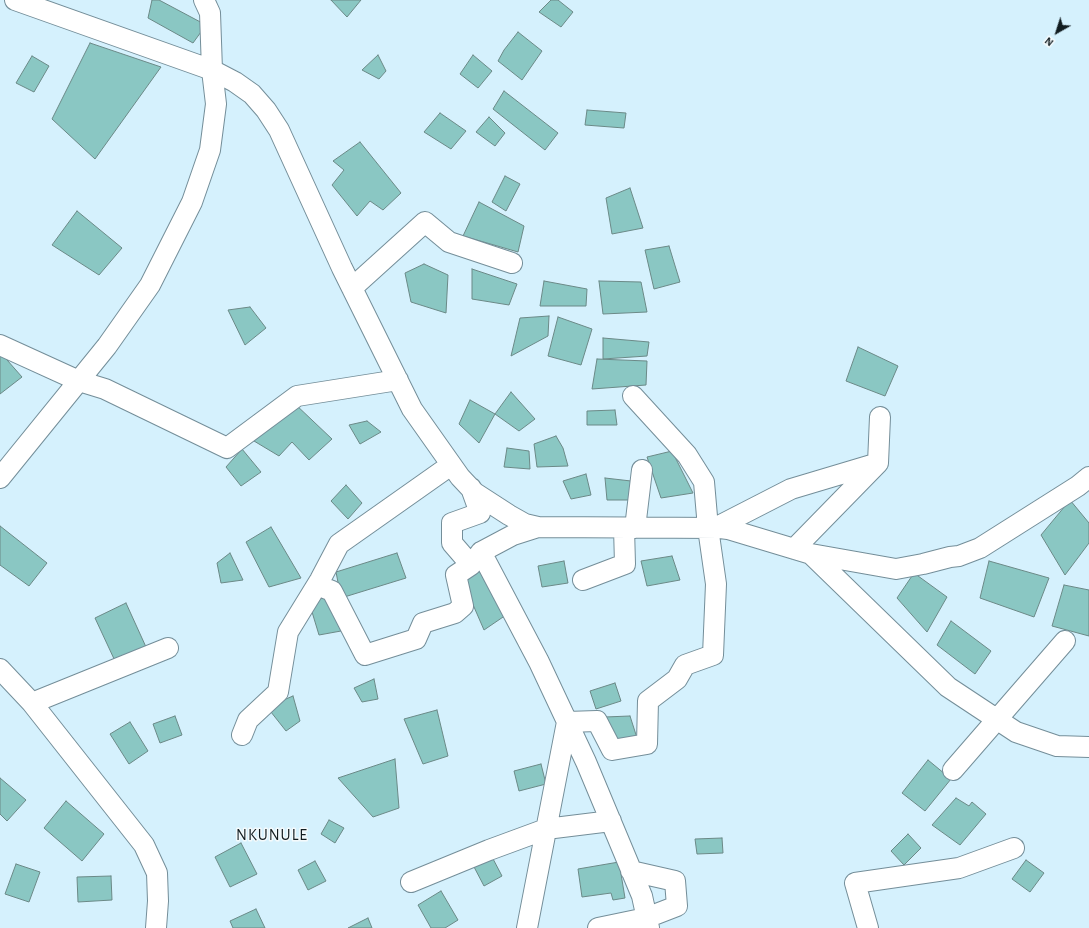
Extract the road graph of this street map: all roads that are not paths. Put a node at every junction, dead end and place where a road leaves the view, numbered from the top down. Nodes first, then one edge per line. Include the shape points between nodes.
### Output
1 (15, 0) edge
2 (204, 0) edge
3 (212, 70) junction
4 (512, 263) dead end
5 (352, 288) junction
6 (0, 345) edge
7 (398, 380) junction
8 (79, 381) junction
9 (633, 396) dead end
10 (880, 417) dead end
11 (878, 463) junction
12 (451, 465) junction
13 (642, 470) dead end
14 (1089, 477) edge
15 (0, 478) edge
16 (471, 488) junction
17 (538, 527) junction
18 (629, 528) junction
19 (711, 528) junction
20 (803, 551) junction
21 (476, 558) junction
22 (582, 580) dead end
23 (317, 585) junction
24 (1065, 640) dead end
25 (168, 648) dead end
26 (0, 670) edge
27 (32, 704) junction
28 (997, 720) junction
29 (567, 722) junction
30 (242, 735) dead end
31 (1089, 747) edge
32 (953, 770) dead end
33 (611, 821) junction
34 (546, 829) junction
35 (1014, 848) dead end
36 (631, 871) junction
37 (411, 882) dead end
38 (648, 923) edge
39 (156, 928) edge
40 (527, 928) edge
41 (598, 928) edge
42 (868, 928) edge

1 - 3 street
2 - 3 street via 210,13
3 - 5 street via 246,90 266,110 279,130
3 - 8 street via 216,104 210,150 192,202 150,285
4 - 5 street via 449,242 425,222
5 - 7 street
6 - 8 street
7 - 8 street via 297,396 227,448 105,389
7 - 12 street via 412,409
8 - 15 street
9 - 19 street via 687,455 704,482
10 - 11 street
11 - 19 street via 791,489
11 - 20 street
12 - 16 street
12 - 23 street via 338,544
13 - 18 street
14 - 20 street via 980,548 959,556 896,568
16 - 17 street via 509,515 525,524
16 - 21 street via 480,513 452,523 452,543
17 - 18 street
17 - 21 street via 513,535
18 - 19 street
18 - 22 street via 626,564
19 - 20 street via 728,530
19 - 29 street via 716,584 714,655 685,665 676,679 648,701 647,744 612,750 597,721
20 - 28 street via 948,687
21 - 23 street via 456,575 463,606 455,614 423,623 416,639 365,655 332,591
21 - 29 street via 539,662
23 - 30 street via 288,632 278,692 248,720
24 - 28 street
25 - 27 street
26 - 27 street
27 - 39 street via 144,845 157,873
28 - 31 street via 1016,732 1057,746
28 - 32 street
29 - 33 street
29 - 34 street
33 - 34 street
33 - 36 street
34 - 37 street
34 - 40 street
35 - 42 street via 959,868 855,883
36 - 38 street via 642,896
36 - 38 street via 675,881 677,906
38 - 41 street

